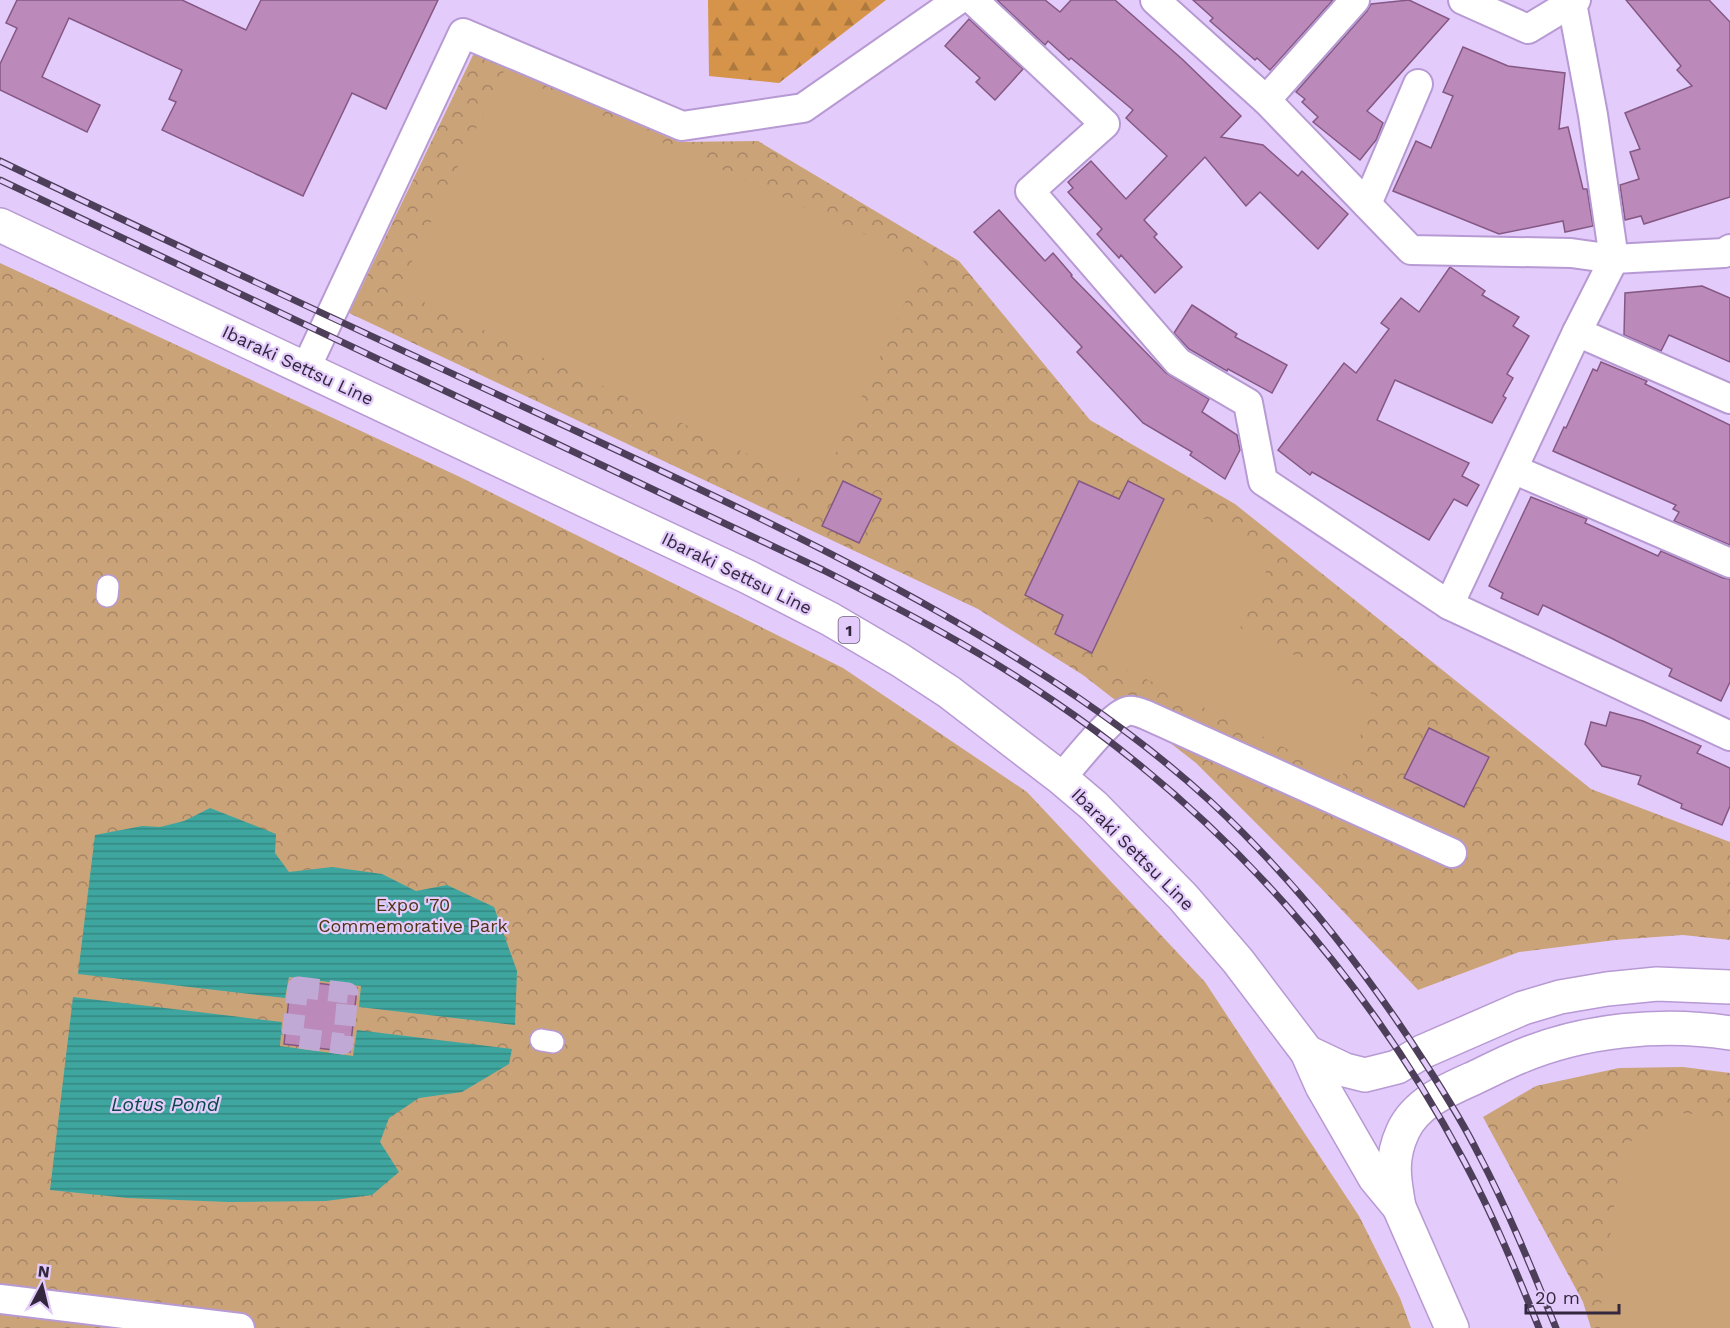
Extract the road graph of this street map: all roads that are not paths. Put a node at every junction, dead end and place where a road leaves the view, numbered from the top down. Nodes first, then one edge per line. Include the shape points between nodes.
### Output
1 (958, 0) edge
2 (974, 0) edge
3 (1155, 0) edge
4 (1355, 0) edge
5 (1463, 0) edge
6 (1574, 2) edge
7 (1418, 84) dead end
8 (1266, 100) junction
9 (1367, 204) junction
10 (0, 225) edge
11 (1730, 249) edge
12 (1614, 259) junction
13 (1577, 332) junction
14 (306, 368) junction
15 (1730, 399) edge
16 (1513, 469) junction
17 (1730, 563) edge
18 (1449, 605) junction
19 (1730, 736) edge
20 (1061, 778) junction
21 (1452, 853) dead end
22 (1730, 987) edge
23 (1730, 1033) edge
24 (1307, 1052) junction
25 (1399, 1207) junction
26 (0, 1299) edge
27 (240, 1328) edge
28 (1452, 1328) edge

1 - 14 street via 803,108 682,126 463,33
2 - 18 street via 1105,124 1030,191 1178,362 1248,404 1263,481
3 - 8 street
4 - 8 street
5 - 6 street via 1528,29
6 - 12 street
7 - 9 street
8 - 9 street
9 - 12 street via 1411,250 1571,253
10 - 14 main road, Ibaraki Settsu Line / 1
11 - 12 street via 1724,253
12 - 13 street
13 - 15 street
13 - 16 street
14 - 20 main road, Ibaraki Settsu Line / 1 via 830,619 949,692
16 - 17 street
16 - 18 street
18 - 19 street
20 - 21 street via 1116,718 1132,711
20 - 24 main road, Ibaraki Settsu Line / 1 via 1183,897
22 - 24 main road via 1656,984 1560,998 1523,1008 1397,1067 1365,1076
23 - 25 main road via 1706,1029 1636,1030 1569,1041 1521,1056 1447,1090 1420,1108 1396,1148 1393,1170
24 - 25 main road, Ibaraki Settsu Line / 1 via 1375,1178
25 - 28 main road, Ibaraki Settsu Line / 1
26 - 27 street

